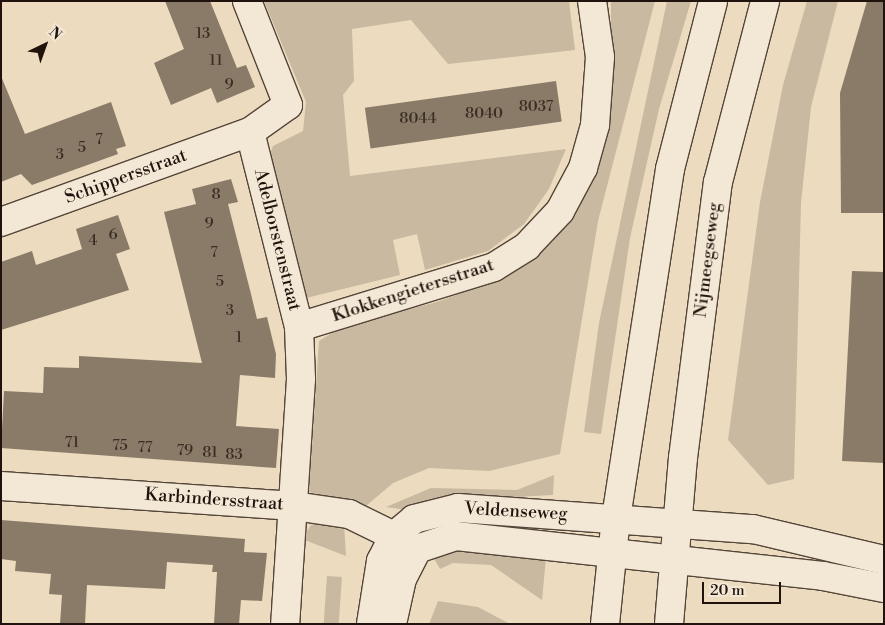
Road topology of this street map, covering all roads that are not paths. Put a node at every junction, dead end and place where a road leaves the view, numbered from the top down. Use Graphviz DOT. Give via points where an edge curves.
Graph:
graph roads {
  1 [pos="246,1"];
  2 [pos="592,1"];
  3 [pos="713,1"];
  4 [pos="765,1"];
  5 [pos="250,132"];
  6 [pos="1,222"];
  7 [pos="299,327"];
  8 [pos="1,486"];
  9 [pos="294,506"];
  10 [pos="616,518"];
  11 [pos="677,523"];
  12 [pos="406,542"];
  13 [pos="611,553"];
  14 [pos="673,560"];
  15 [pos="884,560"];
  16 [pos="884,588"];
  17 [pos="285,624"];
  18 [pos="372,624"];
  19 [pos="392,624"];
  20 [pos="605,624"];
  21 [pos="669,624"];
  1 -- 5 [label="street" via="288,105"];
  2 -- 7 [label="street, Klokkengietersstraat" via="600,57 595,125 583,168 560,211 527,246 494,267"];
  3 -- 10 [label="street" via="670,169"];
  4 -- 11 [label="street, Nijmeegseweg" via="718,182"];
  5 -- 6 [label="street, Schippersstraat"];
  5 -- 7 [label="street, Adelborstenstraat"];
  7 -- 9 [label="street, Adelborstenstraat" via="301,379"];
  8 -- 9 [label="street, Karbindersstraat"];
  9 -- 12 [label="street, Karbindersstraat" via="349,514"];
  9 -- 17 [label="street, Adelborstenstraat"];
  10 -- 11 [label="street"];
  10 -- 12 [label="street, Veldenseweg" via="458,508 414,520"];
  10 -- 13 [label="street"];
  11 -- 14 [label="street, Nijmeegseweg"];
  11 -- 15 [label="street" via="753,530"];
  12 -- 13 [label="street, Veldenseweg" via="456,536"];
  12 -- 18 [label="street, Veldenseweg" via="381,560"];
  12 -- 19 [label="street, Veldenseweg"];
  13 -- 14 [label="street"];
  13 -- 20 [label="street"];
  14 -- 16 [label="street"];
  14 -- 21 [label="street, Nijmeegseweg"];
}
